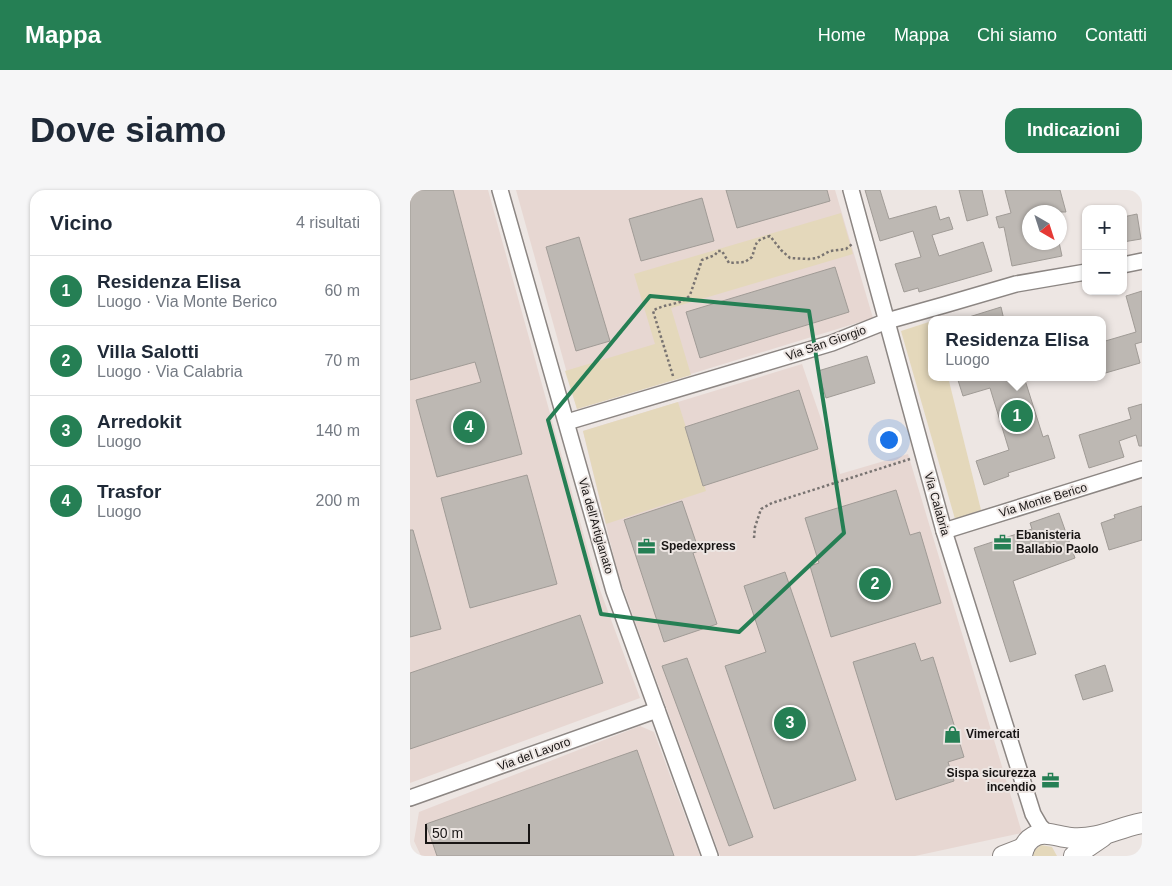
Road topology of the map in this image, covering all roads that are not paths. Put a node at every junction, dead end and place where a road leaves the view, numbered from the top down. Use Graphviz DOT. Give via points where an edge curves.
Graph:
graph roads {
  1 [pos="500,190"];
  2 [pos="851,190"];
  3 [pos="1142,261"];
  4 [pos="1127,264"];
  5 [pos="1082,273"];
  6 [pos="887,321"];
  7 [pos="567,422"];
  8 [pos="1142,469"];
  9 [pos="944,531"];
  10 [pos="657,710"];
  11 [pos="410,798"];
  12 [pos="1034,814"];
  13 [pos="1142,823"];
  14 [pos="1052,835"];
  15 [pos="1104,836"];
  16 [pos="1024,848"];
  17 [pos="710,856"];
  18 [pos="1003,856"];
  19 [pos="1067,856"];
  20 [pos="1074,856"];
  1 -- 7 [label="street, Via dell'Artigianato"];
  2 -- 6 [label="street, Via Calabria"];
  3 -- 4 [label="street"];
  5 -- 6 [label="street, Via San Giorgio" via="1016,284"];
  6 -- 7 [label="street, Via San Giorgio" via="832,343"];
  6 -- 9 [label="street, Via Calabria"];
  7 -- 10 [label="street, Via dell'Artigianato" via="614,591"];
  8 -- 9 [label="street, Via Monte Berico"];
  9 -- 12 [label="street, Via Calabria"];
  10 -- 11 [label="street, Via del Lavoro"];
  10 -- 17 [label="street, Via dell'Artigianato"];
  12 -- 14 [label="street" via="1040,826"];
  12 -- 16 [label="street"];
  13 -- 15 [label="street"];
  14 -- 15 [label="street"];
  14 -- 16 [label="street" via="1033,836"];
  14 -- 19 [label="street" via="1062,841"];
  15 -- 20 [label="street"];
  16 -- 18 [label="street"];
}
